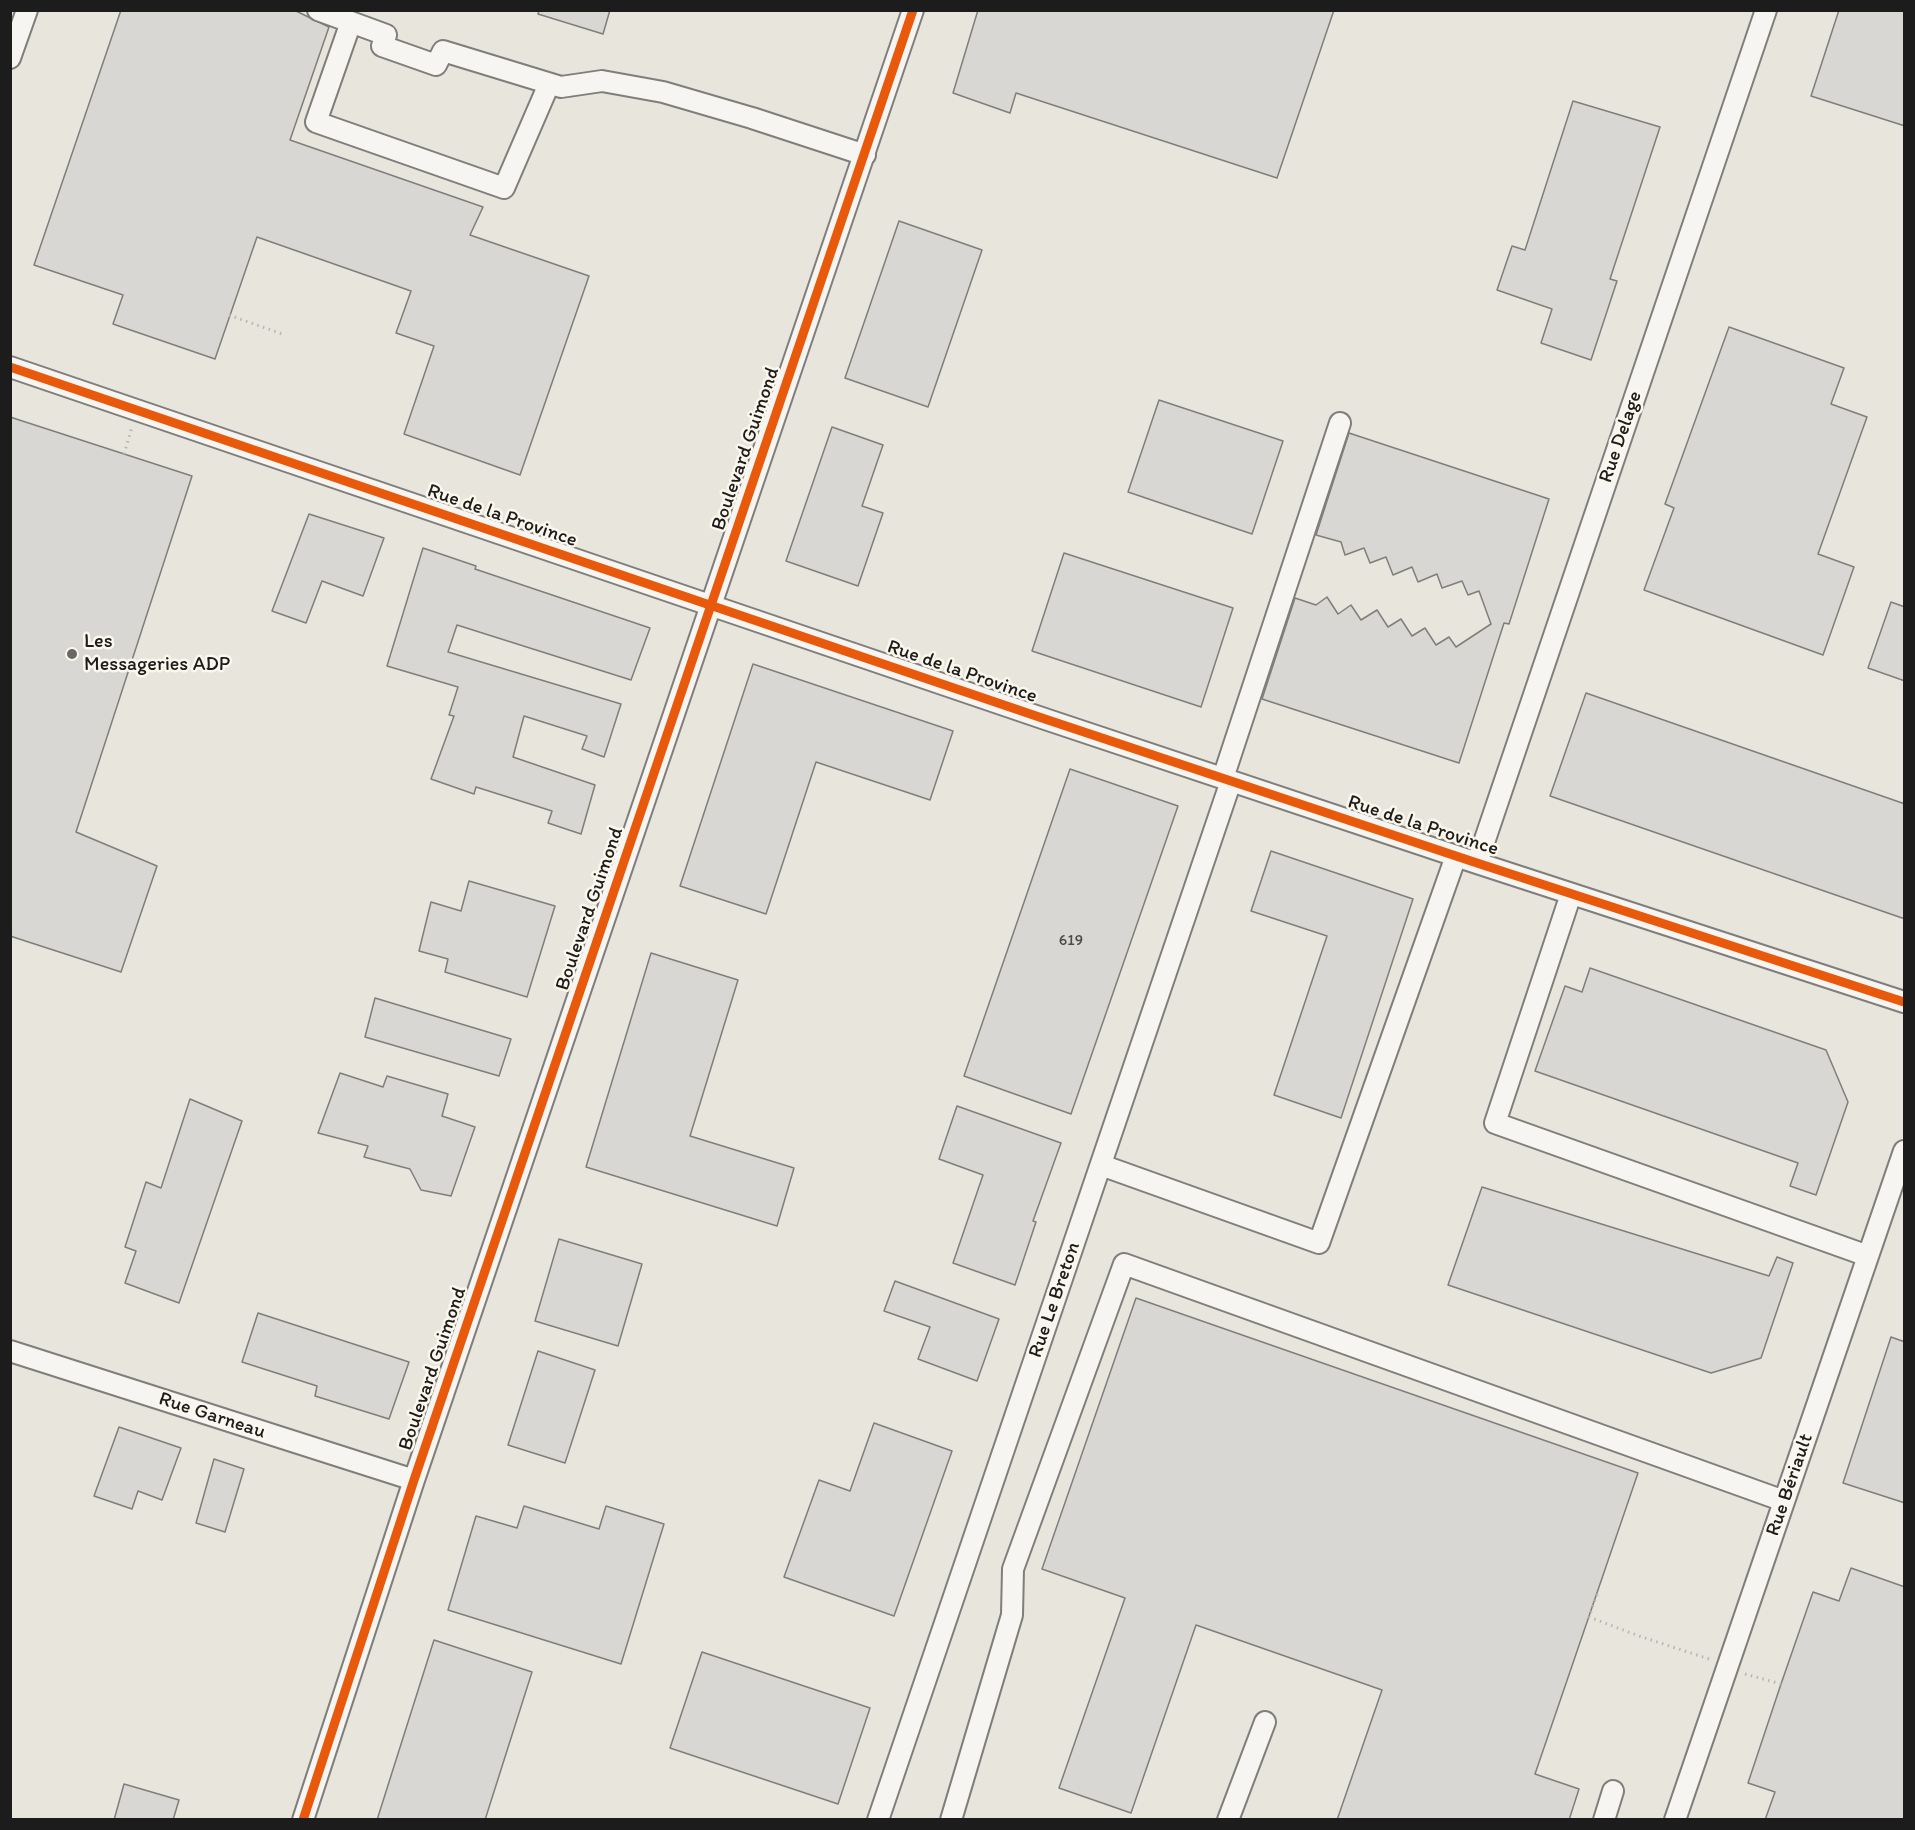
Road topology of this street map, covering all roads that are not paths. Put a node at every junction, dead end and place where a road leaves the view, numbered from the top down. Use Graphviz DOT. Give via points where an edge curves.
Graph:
graph roads {
  1 [pos="27,10"];
  2 [pos="318,10"];
  3 [pos="914,10"];
  4 [pos="1766,10"];
  5 [pos="351,22"];
  6 [pos="10,58"];
  7 [pos="549,84"];
  8 [pos="865,155"];
  9 [pos="10,367"];
  10 [pos="1341,423"];
  11 [pos="712,607"];
  12 [pos="1227,780"];
  13 [pos="1456,856"];
  14 [pos="1477,863"];
  15 [pos="1571,894"];
  16 [pos="1905,1002"];
  17 [pos="1905,1151"];
  18 [pos="1101,1165"];
  19 [pos="1868,1256"];
  20 [pos="10,1351"];
  21 [pos="414,1480"];
  22 [pos="1784,1501"];
  23 [pos="1265,1722"];
  24 [pos="1613,1791"];
  25 [pos="303,1820"];
  26 [pos="878,1820"];
  27 [pos="951,1820"];
  28 [pos="1228,1820"];
  29 [pos="1604,1820"];
  30 [pos="1675,1820"];
  1 -- 6 [label="street"];
  2 -- 5 [label="street"];
  3 -- 8 [label="street, Boulevard Guimond"];
  4 -- 14 [label="street, Rue Delage"];
  5 -- 7 [label="street" via="386,35 382,46 436,65 443,51"];
  5 -- 7 [label="street" via="316,122 504,188"];
  7 -- 8 [label="street" via="561,87 602,81 663,92"];
  8 -- 11 [label="street, Boulevard Guimond"];
  9 -- 11 [label="street, Rue de la Province"];
  10 -- 12 [label="street, Rue Le Breton"];
  11 -- 12 [label="street, Rue de la Province"];
  11 -- 21 [label="street, Boulevard Guimond"];
  12 -- 13 [label="street, Rue de la Province"];
  12 -- 18 [label="street, Rue Le Breton"];
  13 -- 14 [label="street, Rue de la Province"];
  13 -- 18 [label="street" via="1318,1243"];
  14 -- 15 [label="street, Rue de la Province"];
  15 -- 16 [label="street, Rue de la Province"];
  15 -- 19 [label="street" via="1495,1123"];
  17 -- 19 [label="street, Rue Bériault"];
  18 -- 26 [label="street, Rue Le Breton"];
  19 -- 22 [label="street, Rue Bériault"];
  20 -- 21 [label="street, Rue Garneau"];
  21 -- 25 [label="street, Boulevard Guimond"];
  22 -- 27 [label="street" via="1124,1264 1014,1569 1012,1615"];
  22 -- 30 [label="street, Rue Bériault"];
  23 -- 28 [label="street"];
  24 -- 29 [label="street"];
}
